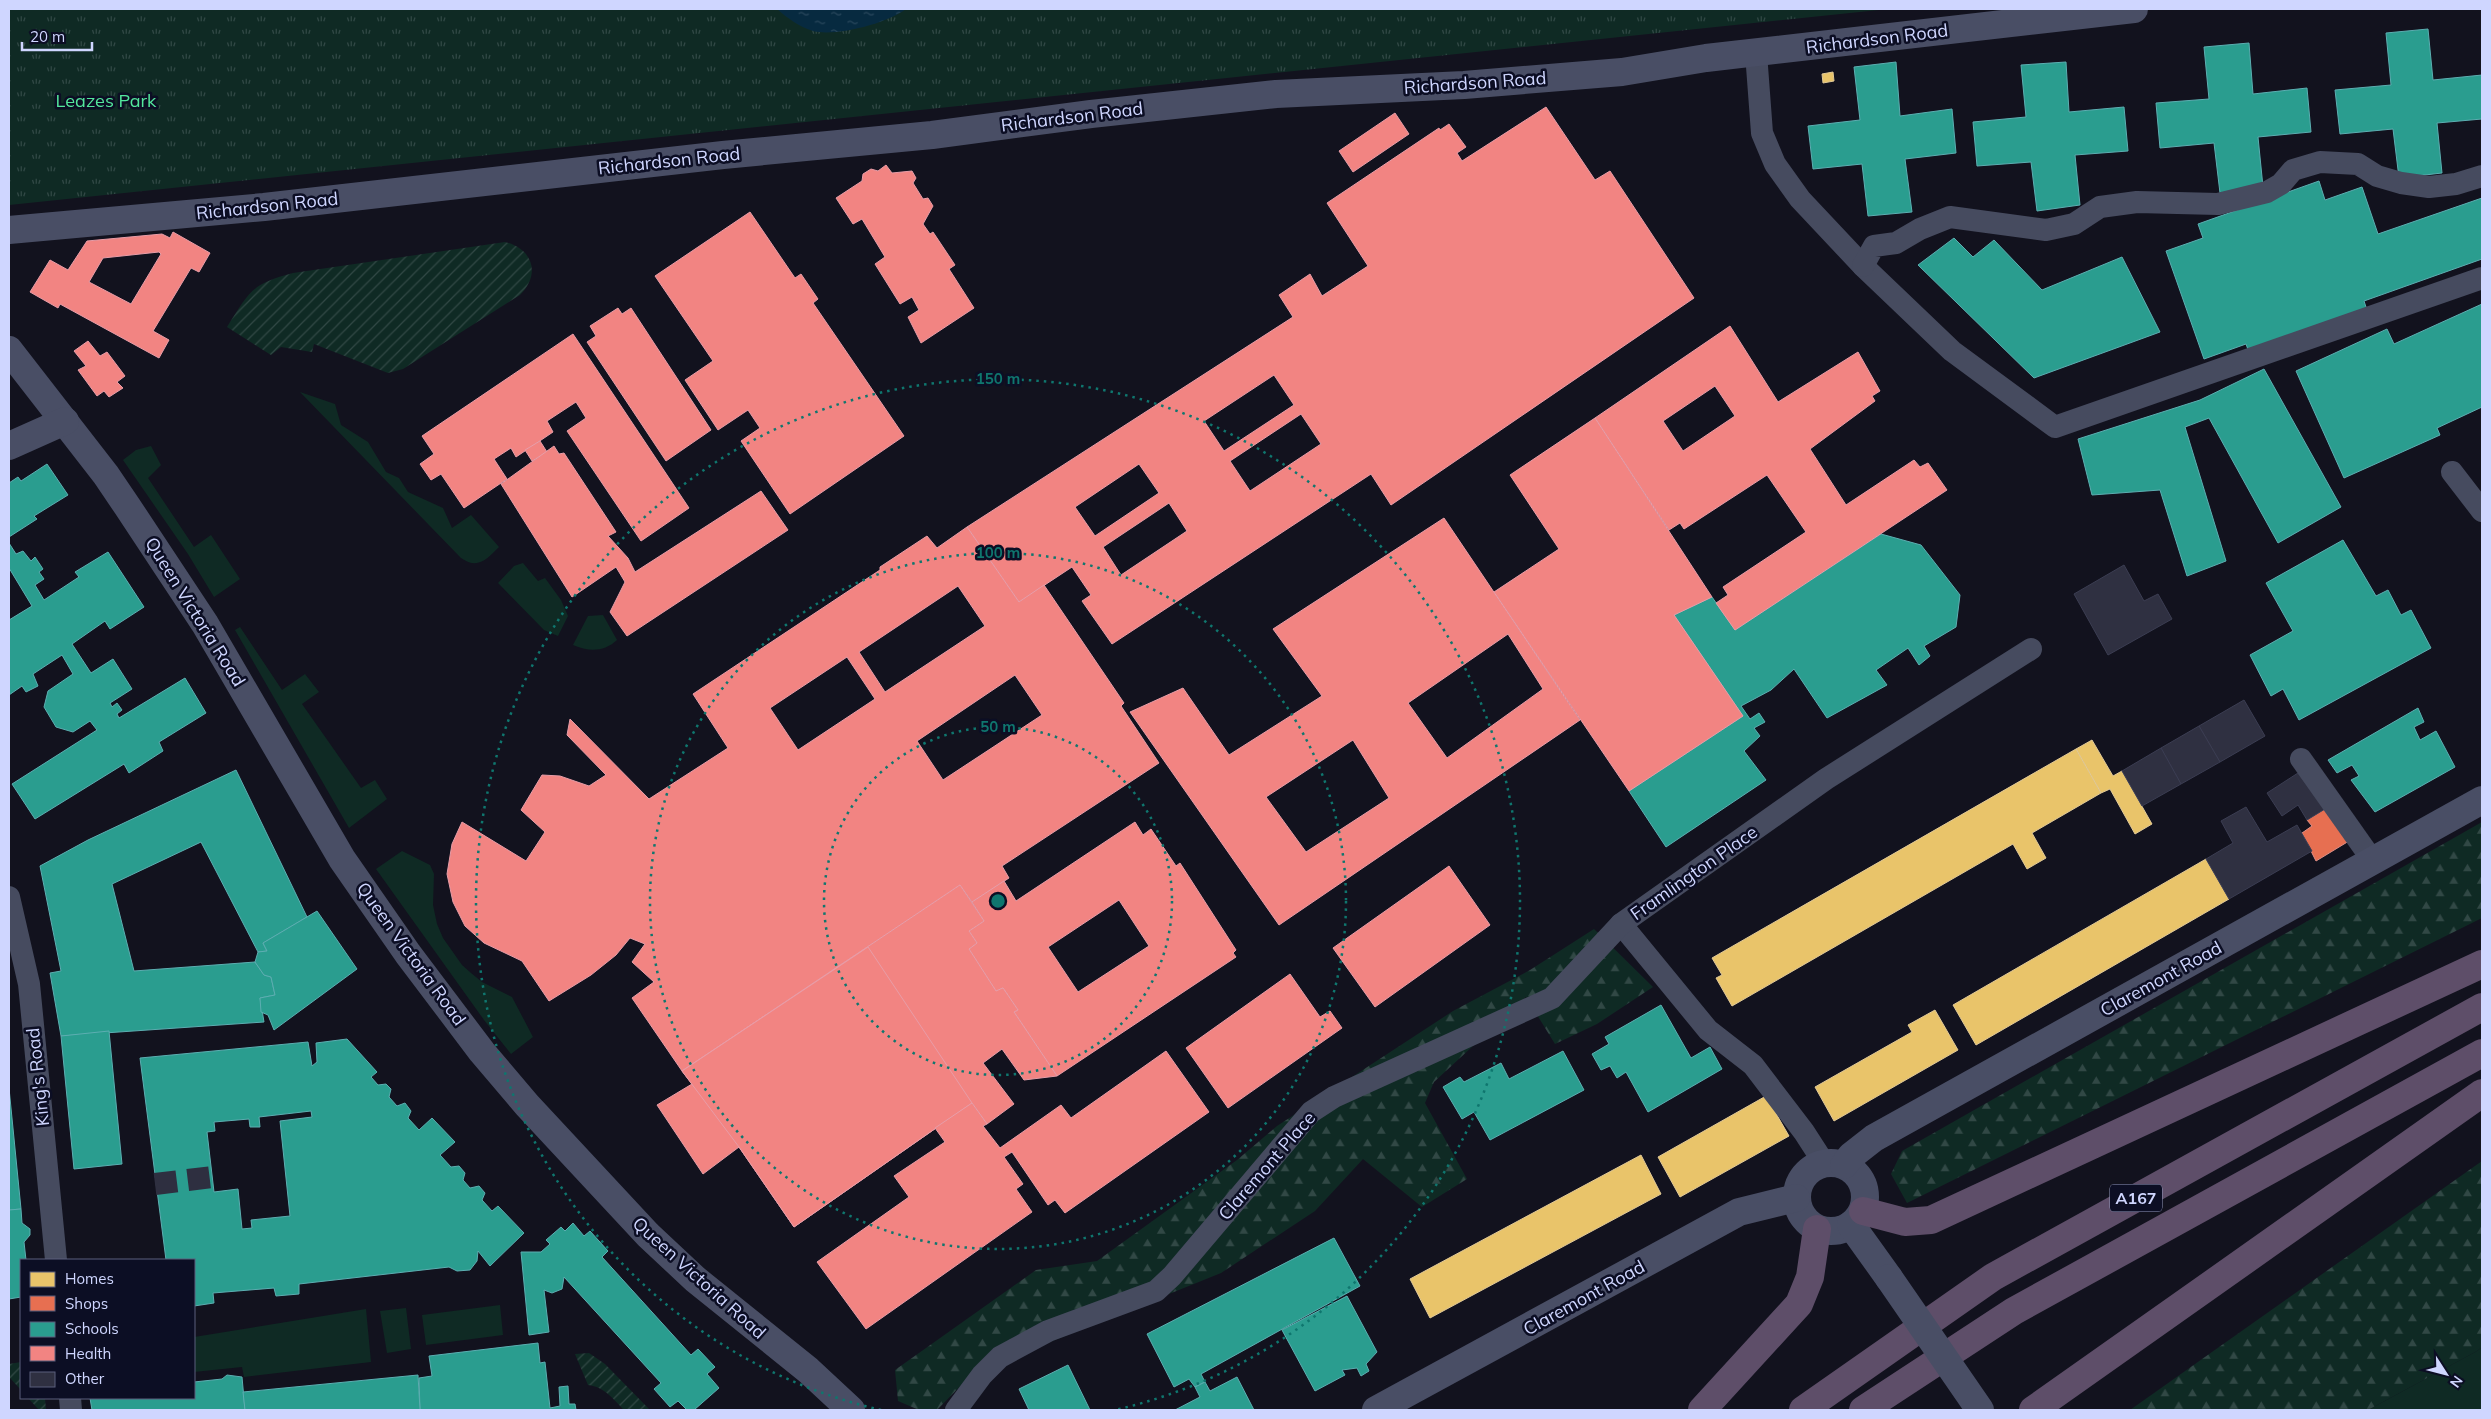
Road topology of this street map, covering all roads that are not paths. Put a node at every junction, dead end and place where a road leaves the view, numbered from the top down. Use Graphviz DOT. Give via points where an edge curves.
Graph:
graph roads {
  1 [pos="2134,9"];
  2 [pos="1756,53"];
  3 [pos="2482,176"];
  4 [pos="9,230"];
  5 [pos="1863,266"];
  6 [pos="2482,278"];
  7 [pos="9,350"];
  8 [pos="64,421"];
  9 [pos="9,446"];
  10 [pos="2452,472"];
  11 [pos="2482,511"];
  12 [pos="2031,649"];
  13 [pos="2301,759"];
  14 [pos="2482,800"];
  15 [pos="2373,861"];
  16 [pos="9,897"];
  17 [pos="1621,924"];
  18 [pos="2482,964"];
  19 [pos="2482,1006"];
  20 [pos="2482,1053"];
  21 [pos="2482,1093"];
  22 [pos="1834,1164"];
  23 [pos="1796,1198"];
  24 [pos="1857,1218"];
  25 [pos="1817,1229"];
  26 [pos="56,1259"];
  27 [pos="851,1410"];
  28 [pos="956,1410"];
  29 [pos="1376,1410"];
  30 [pos="1702,1410"];
  31 [pos="1803,1410"];
  32 [pos="1864,1410"];
  33 [pos="1980,1410"];
  34 [pos="2033,1410"];
  1 -- 2 [label="street, Richardson Road"];
  2 -- 4 [label="street, Richardson Road" via="1612,73 1464,85 1276,94 932,135 723,154 264,207"];
  2 -- 5 [label="street" via="1762,133 1774,164 1800,199"];
  3 -- 5 [label="street" via="2456,184 2429,187 2377,176 2358,164 2320,162 2293,170 2281,184 2267,192 2218,204 2128,203 2100,207 2074,224 2046,230 1950,217 1896,243 1874,246"];
  5 -- 6 [label="street" via="1952,351 2055,427"];
  7 -- 8 [label="street, Queen Victoria Road"];
  8 -- 9 [label="street"];
  8 -- 27 [label="street, Queen Victoria Road" via="110,481 205,624 360,886 482,1052 526,1105 648,1235 695,1279 808,1370"];
  10 -- 11 [label="street"];
  12 -- 17 [label="street, Framlington Place" via="1826,779"];
  13 -- 15 [label="street"];
  14 -- 15 [label="street, Claremont Road"];
  15 -- 22 [label="street, Claremont Road" via="1874,1138 1851,1156"];
  16 -- 26 [label="street, King's Road" via="29,984"];
  17 -- 22 [label="street, Framlington Place" via="1708,1030 1752,1065 1804,1132"];
  17 -- 28 [label="street, Claremont Place" via="1552,998 1334,1097 1311,1112 1156,1291 1048,1331 1020,1345 1000,1357 982,1375"];
  18 -- 24 [label="highway" via="1931,1220 1905,1222"];
  19 -- 31 [label="highway, A167" via="1993,1277"];
  20 -- 32 [label="highway, A167" via="2014,1311"];
  21 -- 34 [label="highway"];
  22 -- 23 [label="street" via="1813,1168 1804,1176"];
  22 -- 24 [label="street" via="1854,1171 1863,1184 1866,1200"];
  23 -- 25 [label="street" via="1802,1216"];
  23 -- 29 [label="street, Claremont Road" via="1739,1212"];
  24 -- 25 [label="street" via="1840,1230"];
  24 -- 33 [label="street, bridge" via="1889,1278"];
  25 -- 30 [label="highway" via="1810,1277 1799,1304"];
}
